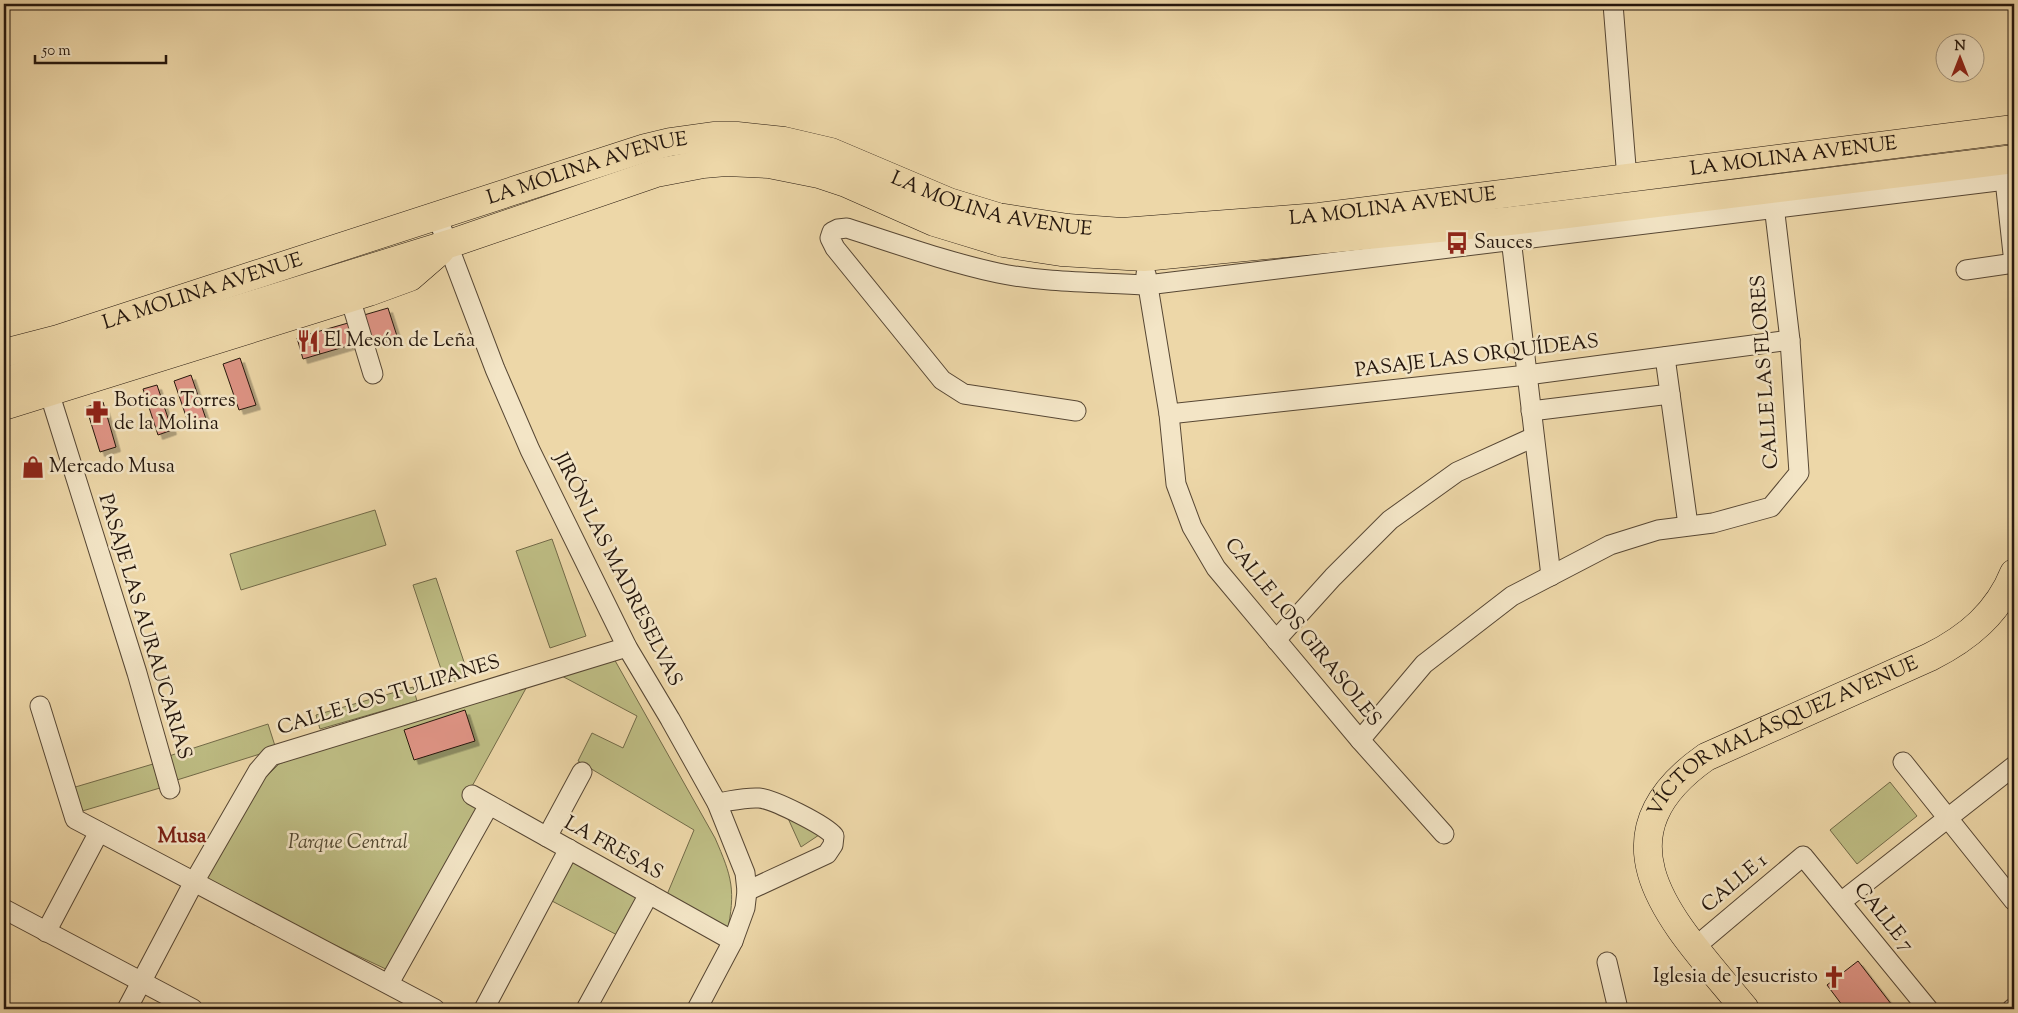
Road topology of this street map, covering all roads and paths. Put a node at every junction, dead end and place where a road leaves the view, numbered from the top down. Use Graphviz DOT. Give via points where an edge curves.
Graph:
graph roads {
  1 [pos="1613,4"];
  2 [pos="2014,129"];
  3 [pos="2011,173"];
  4 [pos="1627,179"];
  5 [pos="1773,198"];
  6 [pos="437,216"];
  7 [pos="1148,230"];
  8 [pos="1510,231"];
  9 [pos="448,244"];
  10 [pos="1144,257"];
  11 [pos="2014,263"];
  12 [pos="1966,270"];
  13 [pos="1147,285"];
  14 [pos="350,298"];
  15 [pos="1790,340"];
  16 [pos="4,353"];
  17 [pos="1665,357"];
  18 [pos="373,374"];
  19 [pos="1527,375"];
  20 [pos="4,382"];
  21 [pos="49,392"];
  22 [pos="1670,394"];
  23 [pos="4,406"];
  24 [pos="1076,411"];
  25 [pos="1531,411"];
  26 [pos="1169,414"];
  27 [pos="1534,437"];
  28 [pos="1688,525"];
  29 [pos="2014,573"];
  30 [pos="1551,576"];
  31 [pos="1276,640"];
  32 [pos="627,647"];
  33 [pos="40,706"];
  34 [pos="1360,740"];
  35 [pos="1903,762"];
  36 [pos="2014,766"];
  37 [pos="582,772"];
  38 [pos="170,788"];
  39 [pos="472,795"];
  40 [pos="717,803"];
  41 [pos="489,805"];
  42 [pos="1948,818"];
  43 [pos="100,832"];
  44 [pos="1444,834"];
  45 [pos="547,837"];
  46 [pos="569,850"];
  47 [pos="1804,856"];
  48 [pos="194,882"];
  49 [pos="747,891"];
  50 [pos="649,894"];
  51 [pos="2014,901"];
  52 [pos="1841,902"];
  53 [pos="4,909"];
  54 [pos="46,932"];
  55 [pos="732,941"];
  56 [pos="1694,947"];
  57 [pos="1607,962"];
  58 [pos="142,982"];
  59 [pos="389,983"];
  60 [pos="127,1009"];
  61 [pos="193,1009"];
  62 [pos="435,1009"];
  63 [pos="484,1009"];
  64 [pos="586,1009"];
  65 [pos="697,1009"];
  66 [pos="1618,1009"];
  67 [pos="1744,1009"];
  68 [pos="1928,1009"];
  1 -- 4 [label="street"];
  2 -- 4 [label="main road, LA MOLINA AVENUE"];
  3 -- 5 [label="main road, LA MOLINA AVENUE"];
  3 -- 11 [label="street"];
  4 -- 7 [label="main road, LA MOLINA AVENUE" via="1319,217"];
  5 -- 8 [label="main road, LA MOLINA AVENUE"];
  5 -- 15 [label="street, CALLE LAS FLORES"];
  6 -- 7 [label="main road, LA MOLINA AVENUE" via="645,148 691,138 737,136 784,141 831,152 949,202 998,217 1086,230"];
  6 -- 9 [label="street, JIRÓN LAS MADRESELVAS"];
  6 -- 16 [label="main road, LA MOLINA AVENUE" via="58,339"];
  7 -- 10 [label="street, CALLE LOS GIRASOLES"];
  8 -- 10 [label="main road, LA MOLINA AVENUE"];
  8 -- 13 [label="street"];
  8 -- 19 [label="street"];
  9 -- 10 [label="main road, LA MOLINA AVENUE" via="656,173 702,164 748,162 819,174 934,222 1003,243 1061,252"];
  9 -- 14 [label="main road, LA MOLINA AVENUE" via="410,277"];
  9 -- 20 [label="main road, LA MOLINA AVENUE"];
  9 -- 32 [label="street, JIRÓN LAS MADRESELVAS" via="495,369 530,450"];
  10 -- 13 [label="street, CALLE LOS GIRASOLES"];
  11 -- 12 [label="street"];
  13 -- 24 [label="street" via="1037,279 999,273 848,228 832,232 830,238 835,248 942,380 964,394"];
  13 -- 26 [label="street, CALLE LOS GIRASOLES"];
  14 -- 18 [label="street"];
  14 -- 21 [label="main road, LA MOLINA AVENUE"];
  15 -- 17 [label="street, PASAJE LAS ORQUÍDEAS"];
  15 -- 28 [label="street, CALLE LAS FLORES" via="1799,473 1772,506 1713,523"];
  17 -- 19 [label="street, PASAJE LAS ORQUÍDEAS"];
  17 -- 22 [label="street"];
  19 -- 25 [label="street"];
  19 -- 26 [label="street, PASAJE LAS ORQUÍDEAS"];
  21 -- 23 [label="main road, LA MOLINA AVENUE"];
  21 -- 38 [label="street, PASAJE LAS AURAUCARIAS"];
  22 -- 25 [label="street"];
  22 -- 28 [label="street"];
  25 -- 27 [label="street"];
  26 -- 31 [label="street, CALLE LOS GIRASOLES" via="1176,484 1192,527 1216,568"];
  27 -- 30 [label="street"];
  27 -- 31 [label="street" via="1457,472 1390,520"];
  28 -- 30 [label="street, CALLE LAS FLORES" via="1658,530 1610,545"];
  29 -- 56 [label="main road, VÍCTOR MALÁSQUEZ AVENUE" via="1996,607 1956,643 1712,754 1689,769 1666,793 1650,827 1649,865 1662,901"];
  30 -- 34 [label="street, CALLE LAS FLORES" via="1512,596 1424,664"];
  31 -- 34 [label="street, CALLE LOS GIRASOLES"];
  32 -- 40 [label="street, JIRÓN LAS MADRESELVAS"];
  32 -- 48 [label="street, CALLE LOS TULIPANES" via="271,756 258,771"];
  33 -- 43 [label="street" via="75,819"];
  34 -- 44 [label="street, CALLE LOS GIRASOLES"];
  35 -- 42 [label="street"];
  36 -- 42 [label="street"];
  37 -- 45 [label="street"];
  39 -- 41 [label="street, LA FRESAS"];
  40 -- 49 [label="street, JIRÓN LAS MADRESELVAS" via="745,873"];
  40 -- 49 [label="street" via="748,798 774,801 834,836 827,854"];
  41 -- 45 [label="street, LA FRESAS"];
  41 -- 59 [label="street"];
  42 -- 51 [label="street"];
  42 -- 52 [label="street"];
  43 -- 48 [label="street"];
  43 -- 54 [label="street"];
  45 -- 46 [label="street, LA FRESAS"];
  46 -- 50 [label="street, LA FRESAS"];
  46 -- 63 [label="street"];
  47 -- 52 [label="street, CALLE 7"];
  47 -- 56 [label="street, CALLE 1"];
  48 -- 58 [label="street, CALLE LOS TULIPANES"];
  48 -- 59 [label="street"];
  49 -- 55 [label="street, JIRÓN LAS MADRESELVAS" via="745,908"];
  50 -- 55 [label="street, LA FRESAS"];
  50 -- 64 [label="street"];
  52 -- 68 [label="street, CALLE 7"];
  53 -- 54 [label="street"];
  54 -- 58 [label="street"];
  55 -- 65 [label="street, JIRÓN LAS MADRESELVAS"];
  56 -- 67 [label="main road, VÍCTOR MALÁSQUEZ AVENUE"];
  57 -- 66 [label="street"];
  58 -- 60 [label="street, CALLE LOS TULIPANES"];
  58 -- 61 [label="street"];
  59 -- 62 [label="street"];
}
